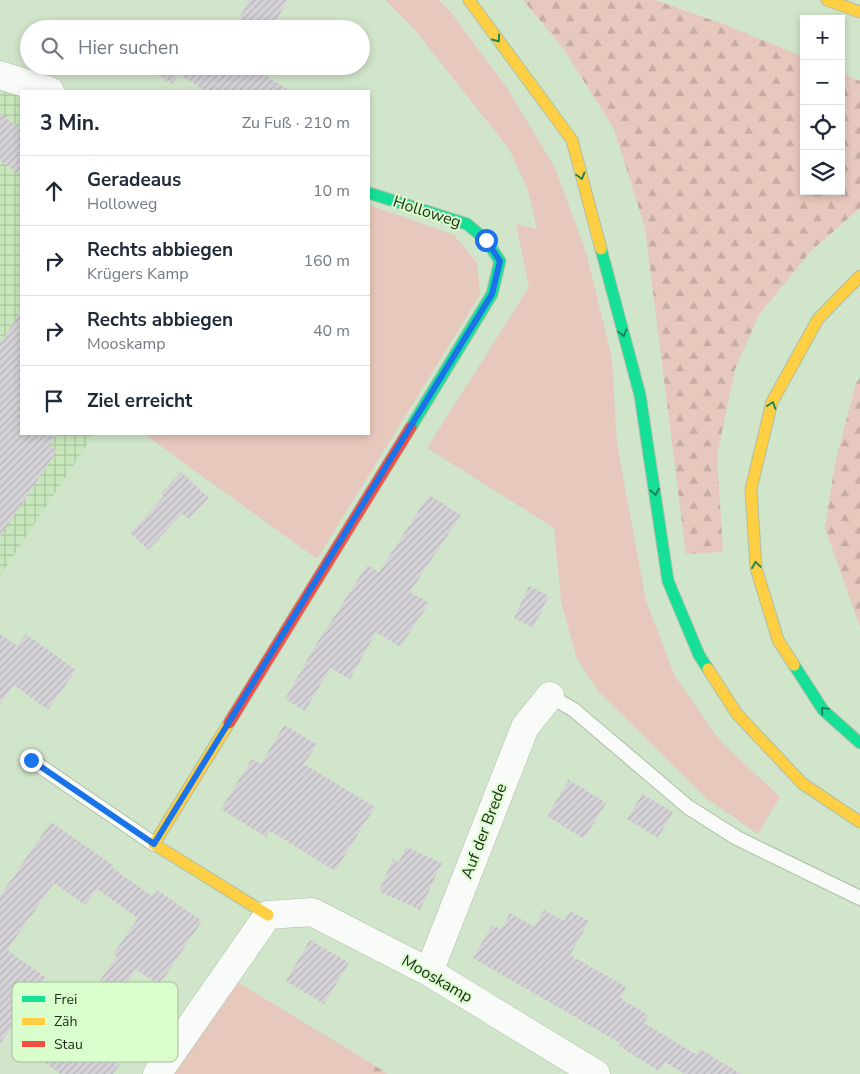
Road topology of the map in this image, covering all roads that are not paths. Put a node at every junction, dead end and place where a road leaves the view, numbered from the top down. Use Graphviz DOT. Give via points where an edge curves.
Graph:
graph roads {
  1 [pos="468,0"];
  2 [pos="827,0"];
  3 [pos="860,12"];
  4 [pos="0,75"];
  5 [pos="47,90"];
  6 [pos="370,193"];
  7 [pos="860,276"];
  8 [pos="550,696"];
  9 [pos="860,743"];
  10 [pos="31,760"];
  11 [pos="860,822"];
  12 [pos="154,844"];
  13 [pos="860,898"];
  14 [pos="268,915"];
  15 [pos="429,972"];
  16 [pos="178,1044"];
  17 [pos="165,1062"];
  18 [pos="157,1074"];
  19 [pos="596,1074"];
  1 -- 11 [label="main road, one-way" via="572,140 640,395 668,580 698,655 737,714 802,784"];
  2 -- 3 [label="main road"];
  4 -- 5 [label="street"];
  6 -- 12 [label="main road, Holloweg" via="467,224 486,240 500,261 492,294"];
  9 -- 7 [label="main road, one-way" via="823,710 778,640 756,568 751,489 772,402 818,318"];
  8 -- 13 [label="lane" via="574,710 688,807 737,838"];
  8 -- 15 [label="street, Auf der Brede" via="525,727"];
  10 -- 12 [label="lane"];
  12 -- 14 [label="main road"];
  14 -- 15 [label="street, Mooskamp" via="312,912"];
  14 -- 16 [label="street"];
  15 -- 19 [label="street, Mooskamp"];
  17 -- 18 [label="street"];
}
